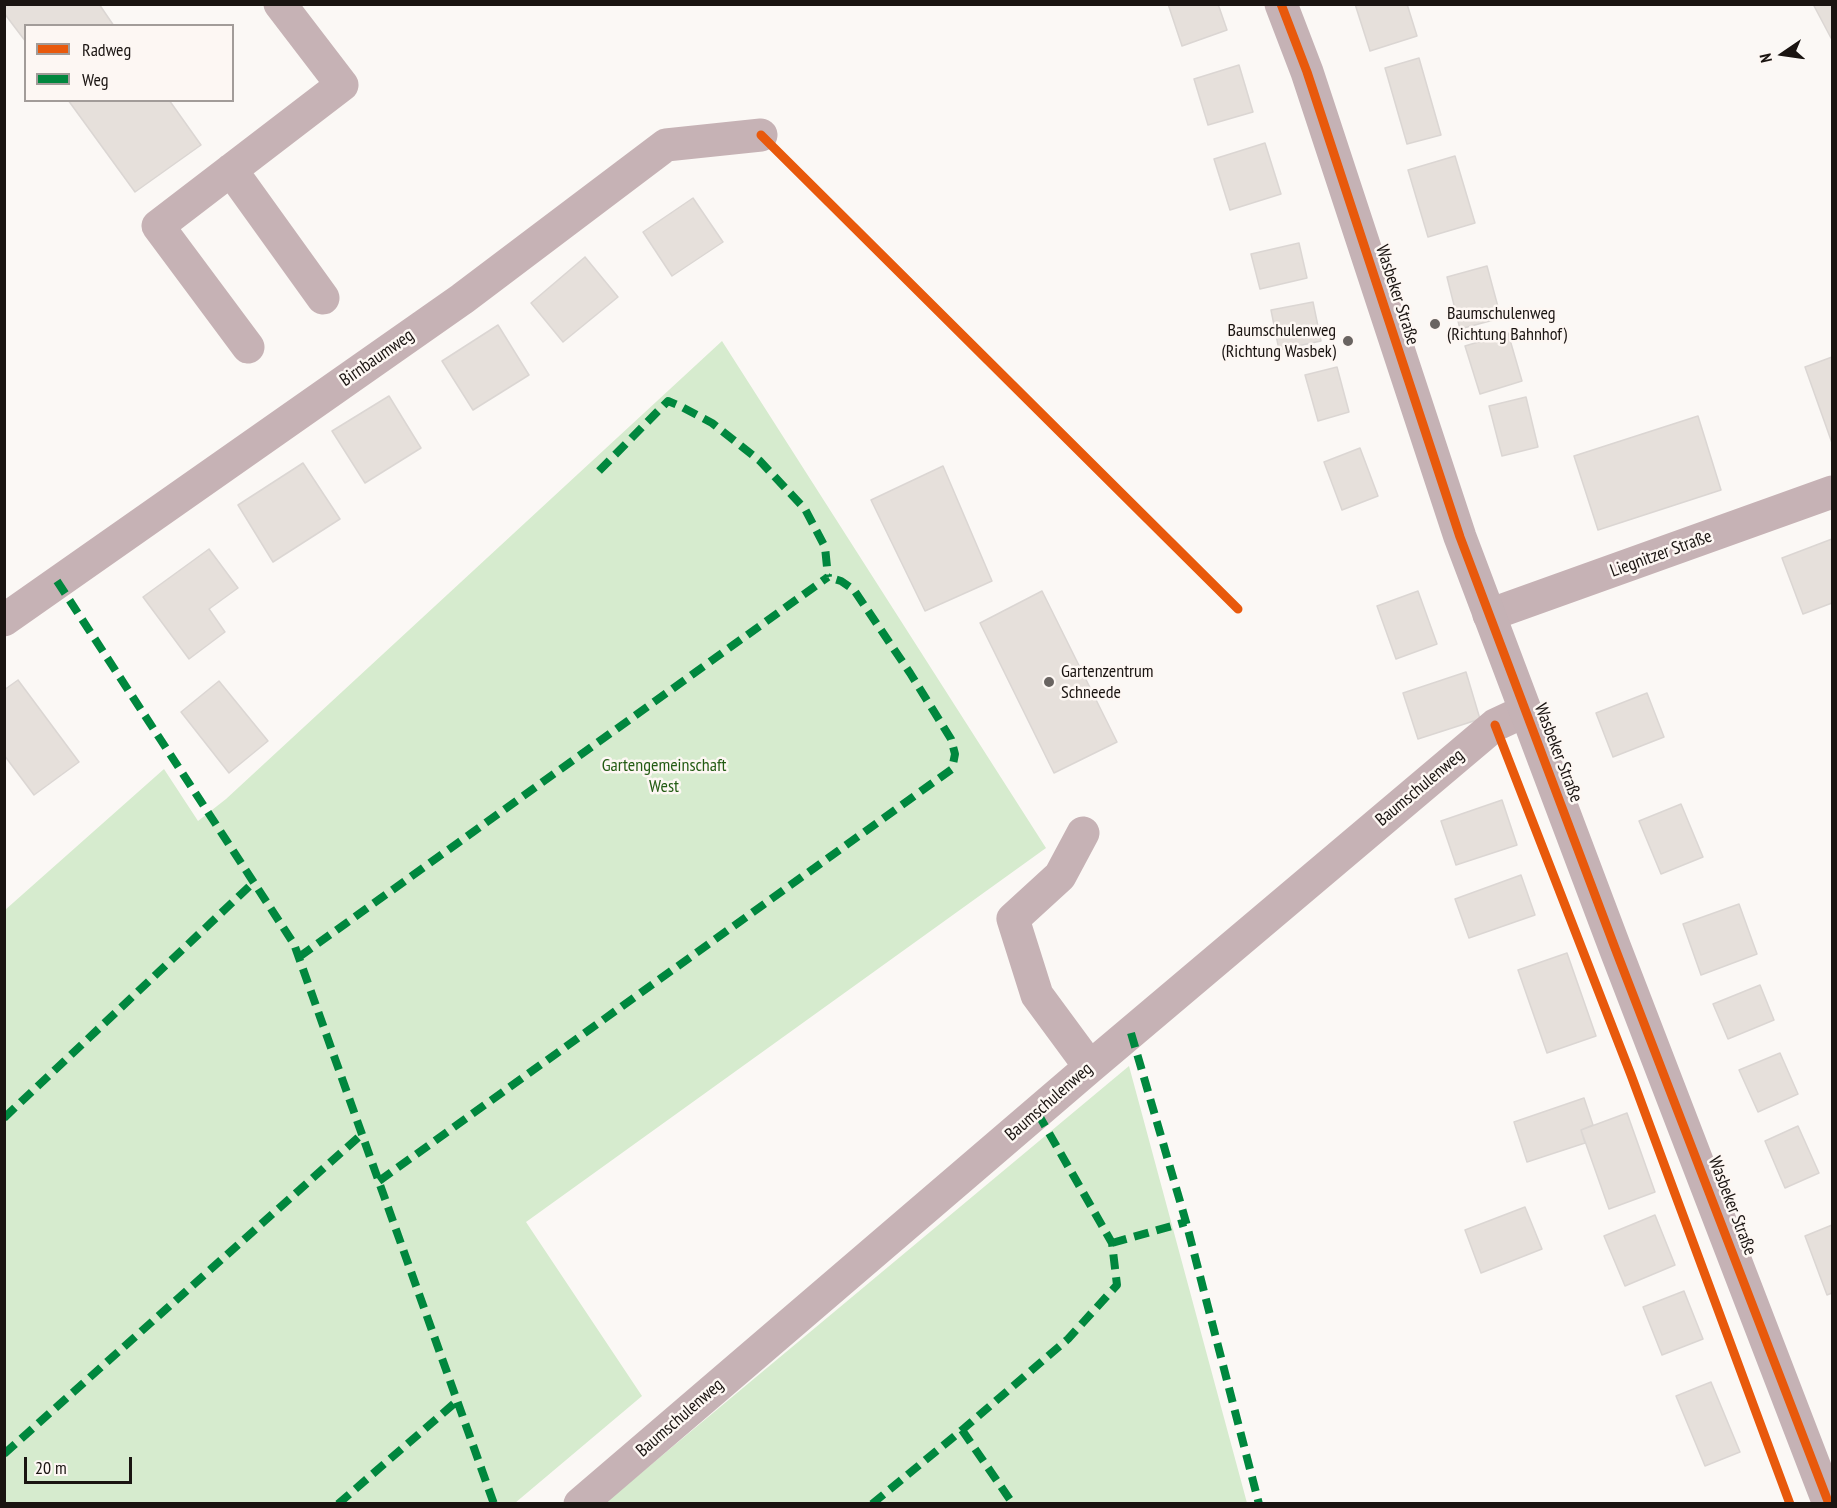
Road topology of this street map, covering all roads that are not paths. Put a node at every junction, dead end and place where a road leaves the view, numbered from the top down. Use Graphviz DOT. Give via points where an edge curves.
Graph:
graph roads {
  1 [pos="1281,4"];
  2 [pos="288,15"];
  3 [pos="761,135"];
  4 [pos="231,170"];
  5 [pos="323,298"];
  6 [pos="248,347"];
  7 [pos="1833,492"];
  8 [pos="1489,615"];
  9 [pos="4,620"];
  10 [pos="1525,711"];
  11 [pos="1083,833"];
  12 [pos="1090,1067"];
  13 [pos="580,1503"];
  14 [pos="1829,1503"];
  1 -- 8 [label="main road, Wasbeker Straße"];
  2 -- 4 [label="street" via="342,85"];
  3 -- 9 [label="street, Birnbaumweg" via="666,145 462,299"];
  4 -- 5 [label="street"];
  4 -- 6 [label="street" via="158,226"];
  7 -- 8 [label="street, Liegnitzer Straße"];
  8 -- 10 [label="main road, Wasbeker Straße"];
  10 -- 12 [label="street, Baumschulenweg" via="1495,724"];
  10 -- 14 [label="main road, Wasbeker Straße"];
  11 -- 12 [label="street" via="1060,876 1013,919 1038,995"];
  12 -- 13 [label="street, Baumschulenweg"];
}
